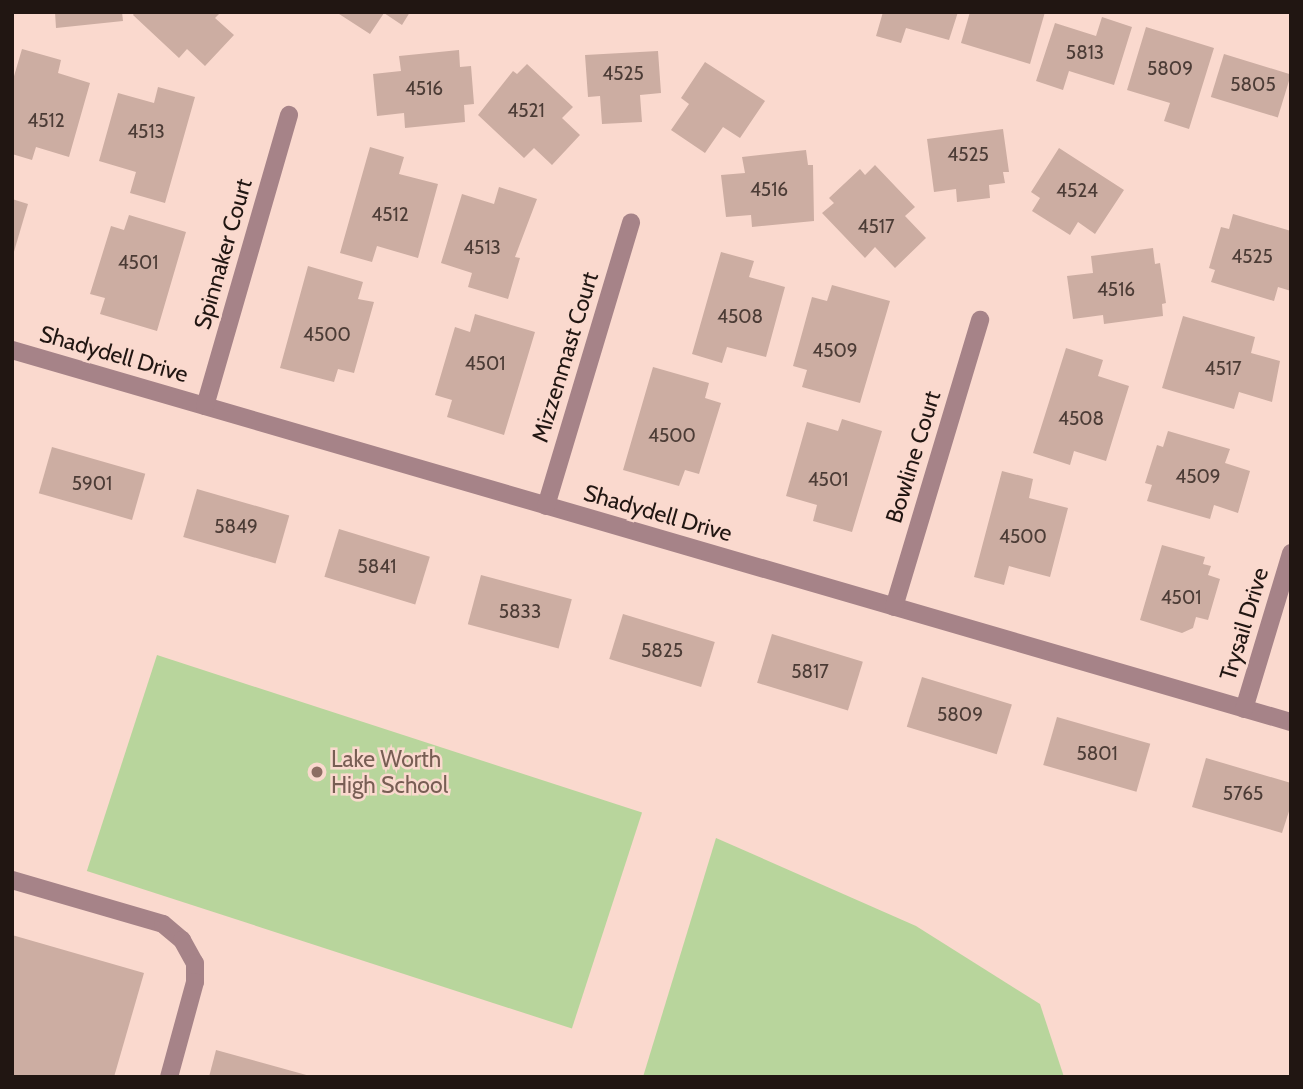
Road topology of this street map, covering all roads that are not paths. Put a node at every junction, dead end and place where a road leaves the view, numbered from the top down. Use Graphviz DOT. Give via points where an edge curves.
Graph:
graph roads {
  1 [pos="289,116"];
  2 [pos="631,222"];
  3 [pos="979,320"];
  4 [pos="12,350"];
  5 [pos="205,406"];
  6 [pos="546,506"];
  7 [pos="1291,553"];
  8 [pos="894,607"];
  9 [pos="1244,709"];
  10 [pos="1291,722"];
  11 [pos="12,880"];
  12 [pos="169,1077"];
  1 -- 5 [label="street, Spinnaker Court"];
  2 -- 6 [label="street, Mizzenmast Court"];
  3 -- 8 [label="street, Bowline Court"];
  4 -- 5 [label="street, Shadydell Drive"];
  5 -- 6 [label="street, Shadydell Drive"];
  6 -- 8 [label="street, Shadydell Drive"];
  7 -- 9 [label="street, Trysail Drive"];
  8 -- 9 [label="street, Shadydell Drive"];
  9 -- 10 [label="street, Shadydell Drive"];
  11 -- 12 [label="street" via="163,924 182,940 195,963 195,982"];
}
